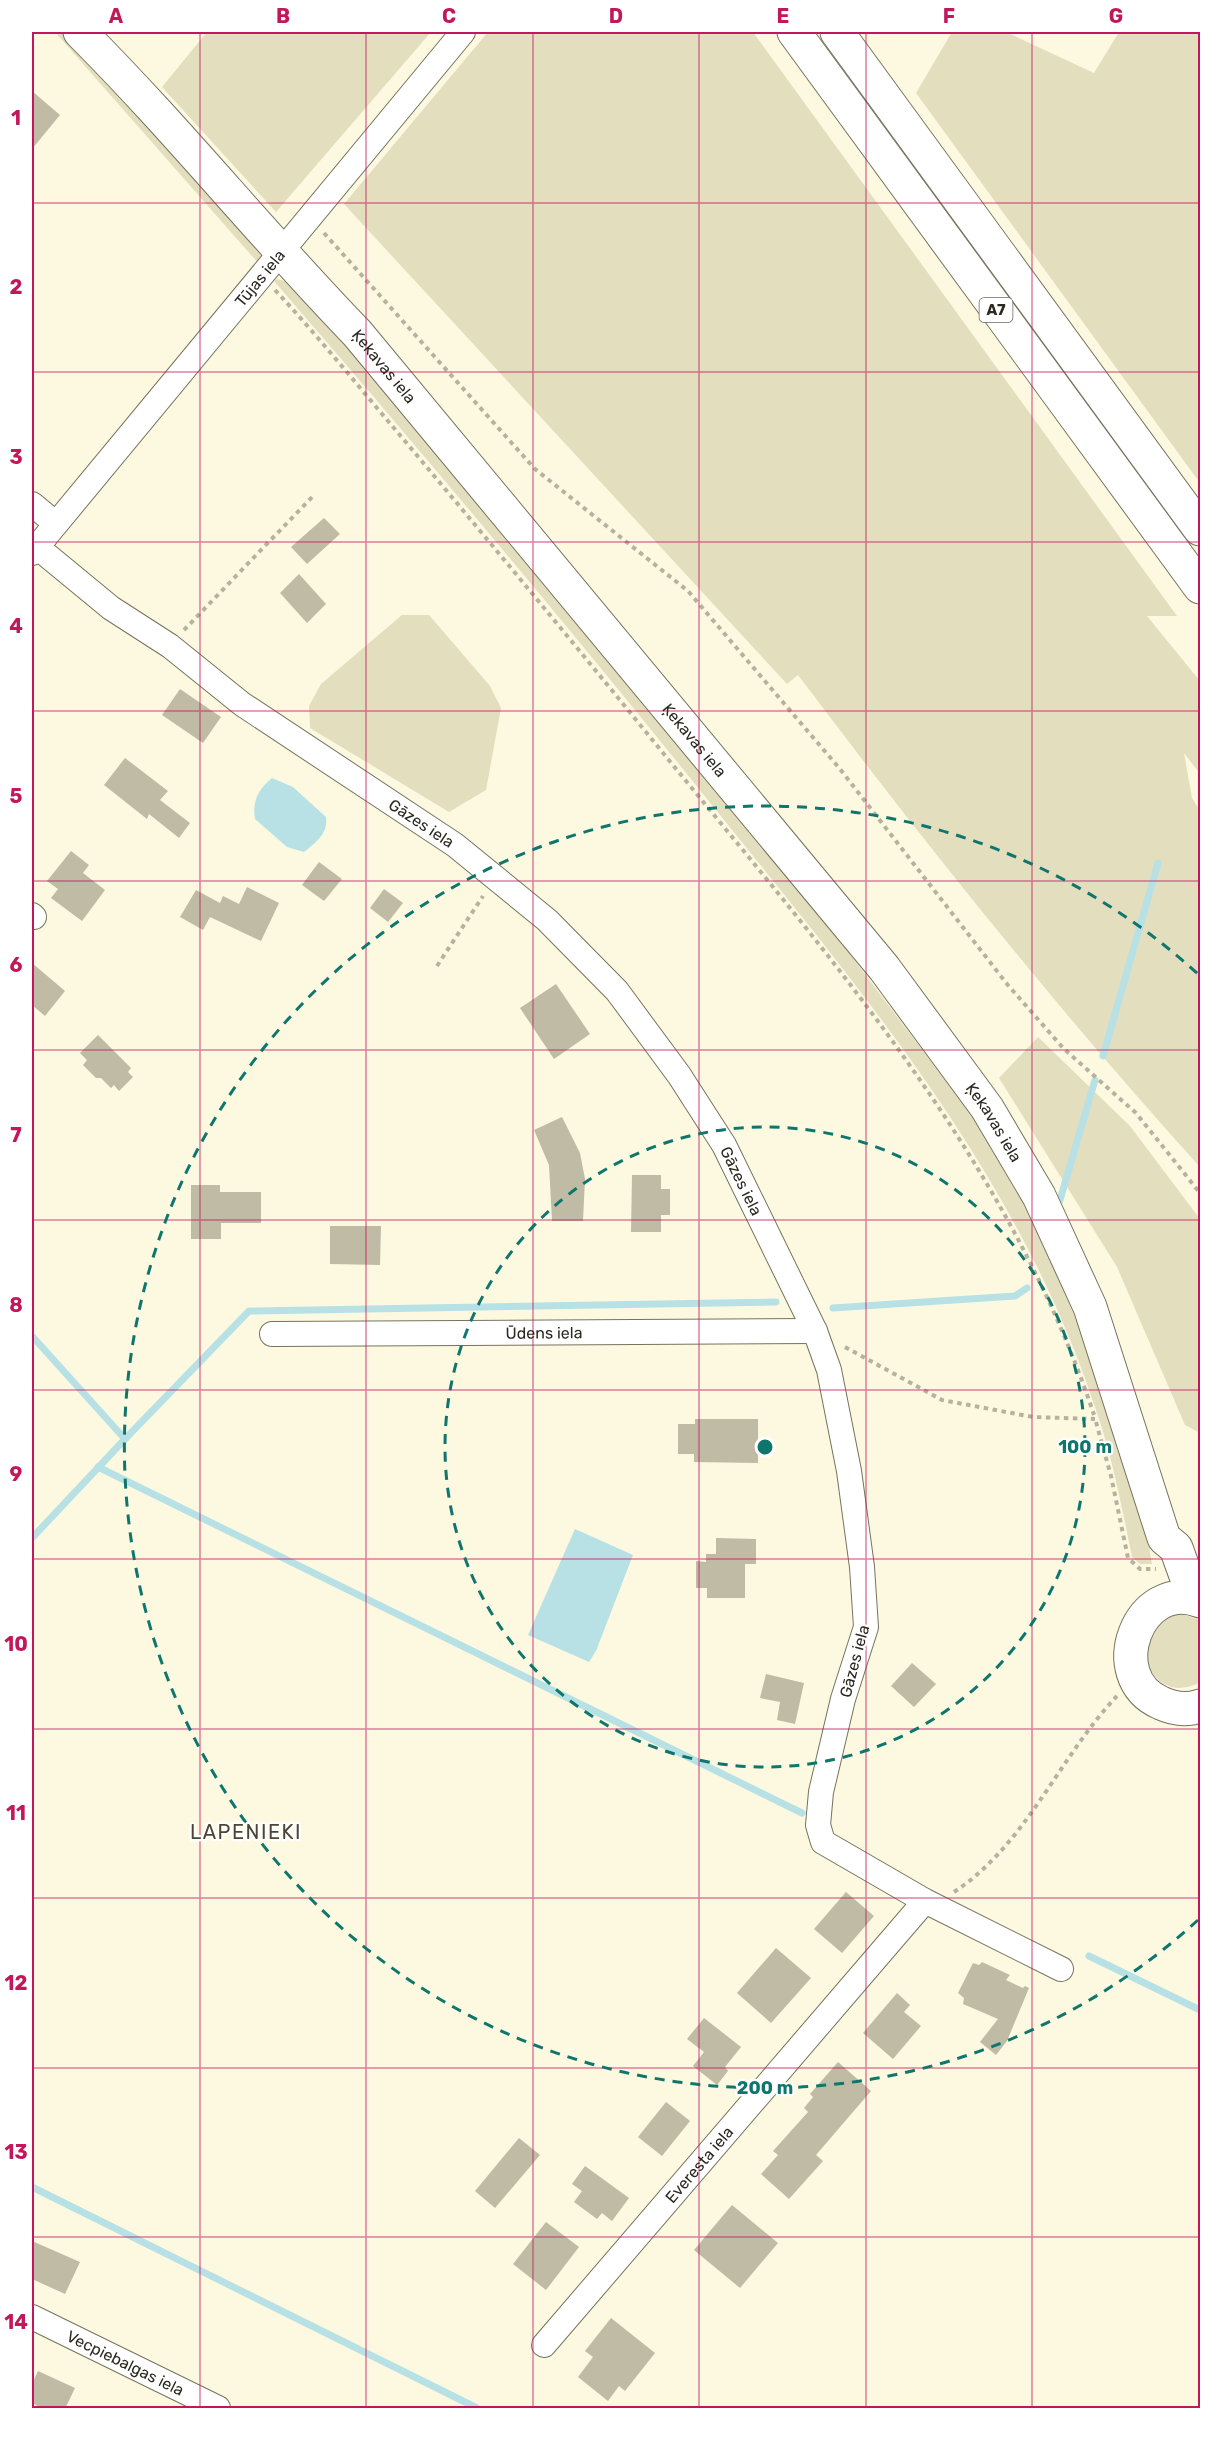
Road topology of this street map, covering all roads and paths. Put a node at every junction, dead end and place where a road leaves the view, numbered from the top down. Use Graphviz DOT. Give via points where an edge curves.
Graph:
graph roads {
  1 [pos="80,32"];
  2 [pos="463,32"];
  3 [pos="794,32"];
  4 [pos="837,32"];
  5 [pos="309,217"];
  6 [pos="271,264"];
  7 [pos="315,494"];
  8 [pos="32,504"];
  9 [pos="55,523"];
  10 [pos="1200,529"];
  11 [pos="34,550"];
  12 [pos="1200,586"];
  13 [pos="170,646"];
  14 [pos="495,878"];
  15 [pos="437,966"];
  16 [pos="1200,1193"];
  17 [pos="815,1331"];
  18 [pos="272,1334"];
  19 [pos="1095,1419"];
  20 [pos="1164,1538"];
  21 [pos="1151,1570"];
  22 [pos="1197,1600"];
  23 [pos="1155,1606"];
  24 [pos="1135,1677"];
  25 [pos="1200,1706"];
  26 [pos="929,1903"];
  27 [pos="1061,1969"];
  28 [pos="32,2317"];
  29 [pos="544,2345"];
  30 [pos="218,2409"];
  1 -- 6 [label="main road, Ķekavas iela" via="148,100"];
  2 -- 5 [label="street, Tūjas iela"];
  3 -- 12 [label="main road, A7"];
  4 -- 10 [label="main road, A7"];
  5 -- 6 [label="street, Tūjas iela"];
  5 -- 16 [label="path" via="535,469 688,591 840,769 1007,984 1064,1049 1136,1113"];
  6 -- 9 [label="street, Tūjas iela"];
  6 -- 19 [label="path" via="333,356 567,635 896,1045 981,1170 1030,1261 1074,1356"];
  6 -- 20 [label="main road, Ķekavas iela" via="357,333 884,968 987,1108 1039,1196 1090,1307"];
  7 -- 13 [label="path"];
  8 -- 9 [label="street"];
  9 -- 11 [label="street, Tūjas iela"];
  11 -- 13 [label="street, Gāzes iela"];
  13 -- 14 [label="street, Gāzes iela" via="242,705 455,845"];
  14 -- 15 [label="path"];
  14 -- 17 [label="street, Gāzes iela" via="547,920 617,991 679,1075 724,1145"];
  17 -- 18 [label="street, Ūdens iela"];
  17 -- 19 [label="path" via="942,1400 1033,1417"];
  17 -- 26 [label="street, Gāzes iela" via="829,1370 849,1471 866,1627 843,1699 821,1792 818,1825 823,1842"];
  19 -- 21 [label="path" via="1128,1558 1140,1569"];
  20 -- 22 [label="main road, Ķekavas iela" via="1176,1548"];
  20 -- 23 [label="main road, Ķekavas iela" via="1159,1553 1162,1580"];
  22 -- 23 [label="main road, Ķekavas iela" via="1179,1598"];
  23 -- 24 [label="main road, Ķekavas iela" via="1134,1632 1129,1650"];
  24 -- 25 [label="main road, Ķekavas iela" via="1154,1700 1172,1708"];
  24 -- 26 [label="path" via="1108,1706 1044,1797 977,1877"];
  26 -- 27 [label="street, Gāzes iela"];
  26 -- 29 [label="street, Everesta iela"];
  28 -- 30 [label="street, Vecpiebalgas iela"];
}
